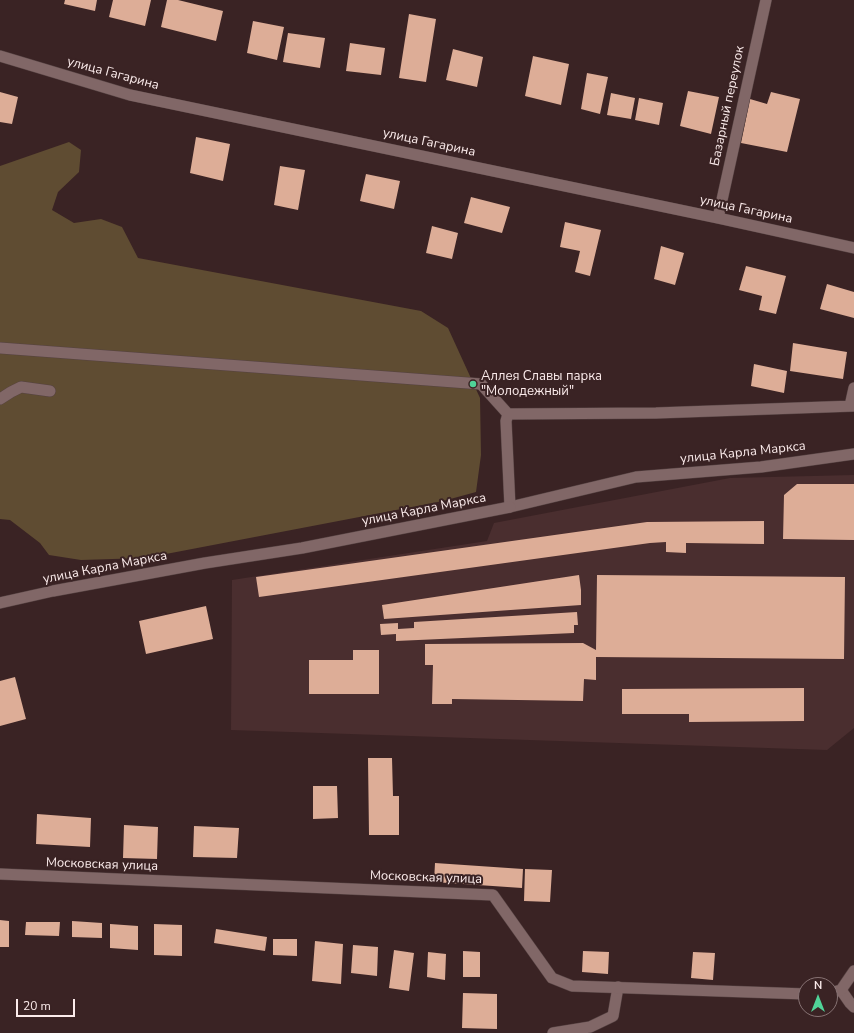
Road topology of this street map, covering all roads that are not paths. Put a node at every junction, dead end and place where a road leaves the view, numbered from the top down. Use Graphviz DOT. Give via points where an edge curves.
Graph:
graph roads {
  1 [pos="766,0"];
  2 [pos="0,56"];
  3 [pos="718,218"];
  4 [pos="854,248"];
  5 [pos="0,348"];
  6 [pos="854,388"];
  7 [pos="50,391"];
  8 [pos="0,399"];
  9 [pos="852,406"];
  10 [pos="508,414"];
  11 [pos="854,454"];
  12 [pos="510,507"];
  13 [pos="0,603"];
  14 [pos="0,874"];
  15 [pos="854,971"];
  16 [pos="618,987"];
  17 [pos="838,989"];
  18 [pos="798,994"];
  19 [pos="838,994"];
  20 [pos="854,1007"];
  21 [pos="553,1033"];
  1 -- 3 [label="street, Базарный переулок"];
  2 -- 3 [label="street, улица Гагарина" via="130,95"];
  3 -- 4 [label="street, улица Гагарина"];
  5 -- 10 [label="street" via="481,384"];
  6 -- 9 [label="street"];
  7 -- 8 [label="street" via="21,387"];
  9 -- 10 [label="street"];
  10 -- 12 [label="street" via="506,421"];
  11 -- 12 [label="street, улица Карла Маркса" via="761,467 636,477"];
  12 -- 13 [label="street, улица Карла Маркса"];
  14 -- 16 [label="street, Московская улица" via="493,895 552,978 572,986"];
  15 -- 17 [label="street"];
  16 -- 18 [label="street, Московская улица"];
  16 -- 21 [label="street" via="613,1016 590,1027"];
  19 -- 20 [label="street"];
}
